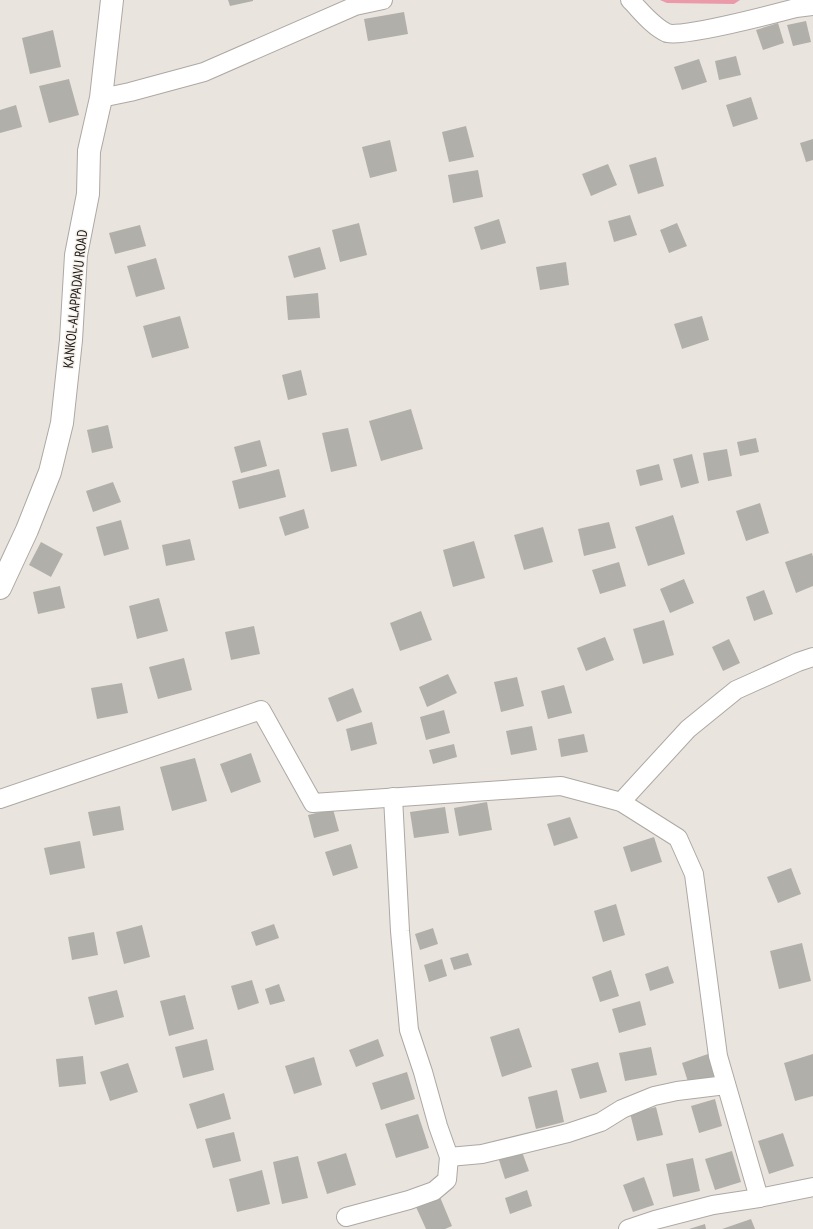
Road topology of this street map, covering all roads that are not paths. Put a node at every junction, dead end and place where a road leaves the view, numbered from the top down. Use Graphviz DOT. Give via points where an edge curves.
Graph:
graph roads {
  1 [pos="112,0"];
  2 [pos="383,0"];
  3 [pos="630,0"];
  4 [pos="813,6"];
  5 [pos="101,98"];
  6 [pos="0,588"];
  7 [pos="813,657"];
  8 [pos="393,797"];
  9 [pos="0,800"];
  10 [pos="621,802"];
  11 [pos="726,1085"];
  12 [pos="449,1157"];
  13 [pos="813,1187"];
  14 [pos="759,1198"];
  15 [pos="346,1217"];
  16 [pos="628,1229"];
  1 -- 5 [label="main road, KANKOL-ALAPPADAVU ROAD"];
  2 -- 5 [label="street" via="354,6 204,72"];
  3 -- 4 [label="street" via="654,25 668,34 691,33"];
  5 -- 6 [label="main road, KANKOL-ALAPPADAVU ROAD" via="89,151 88,194 76,255 71,340 62,423 50,472"];
  7 -- 10 [label="street" via="736,690 688,729"];
  8 -- 9 [label="street" via="313,803 261,710"];
  8 -- 10 [label="street" via="561,786"];
  8 -- 12 [label="street" via="400,931 409,1030"];
  10 -- 11 [label="street" via="678,838 694,874 718,1056"];
  11 -- 12 [label="street" via="654,1096 622,1109 601,1122 568,1134 482,1154"];
  11 -- 14 [label="street"];
  12 -- 15 [label="street" via="447,1180 434,1190 409,1200"];
  13 -- 14 [label="street"];
  14 -- 16 [label="street" via="713,1205"];
}
